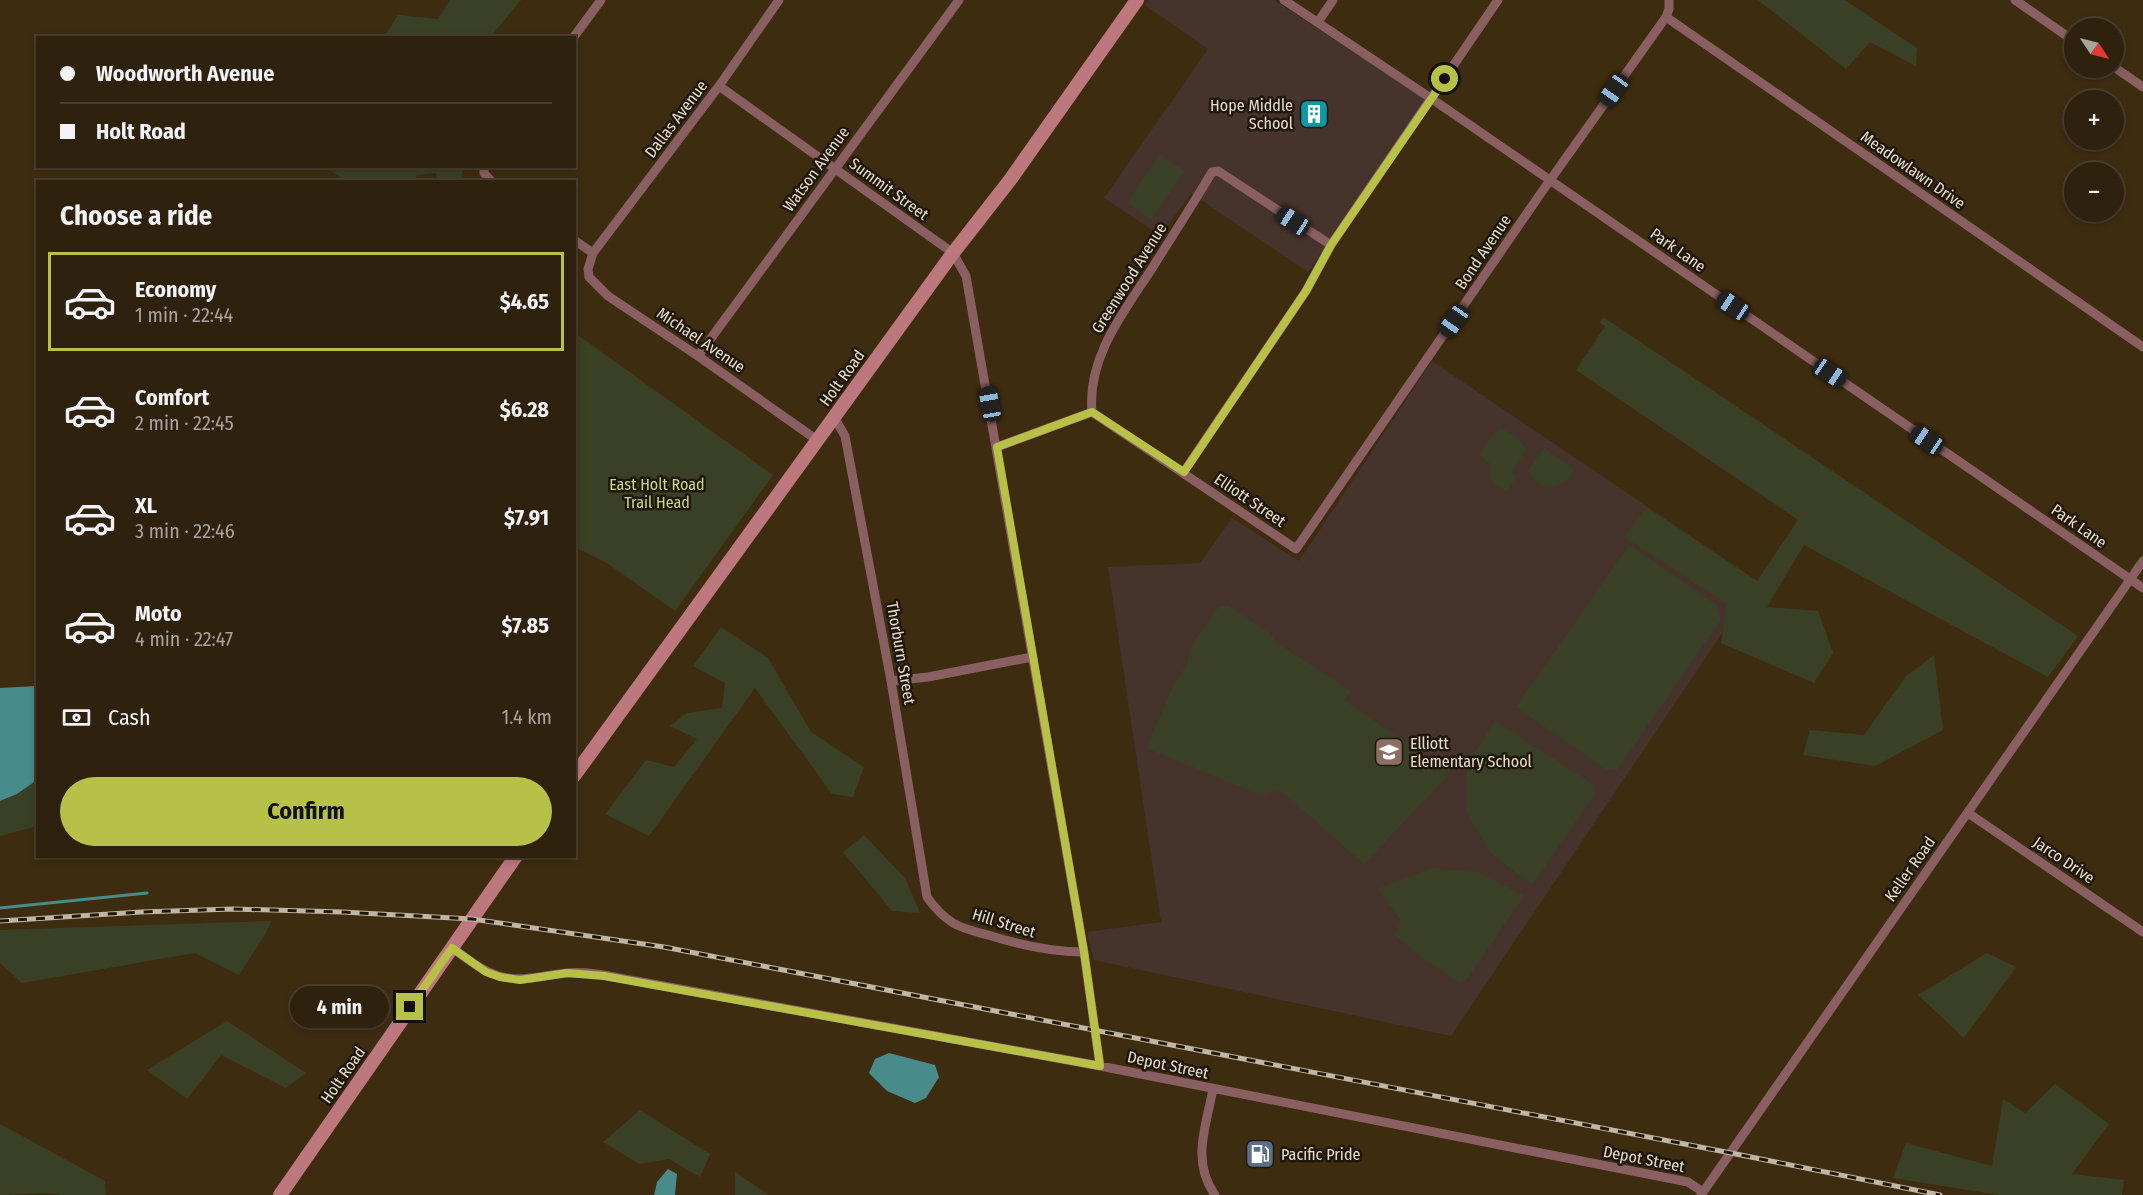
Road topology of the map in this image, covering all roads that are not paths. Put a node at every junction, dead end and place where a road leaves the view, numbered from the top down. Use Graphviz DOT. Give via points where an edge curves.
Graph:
graph roads {
  1 [pos="601,0"];
  2 [pos="779,0"];
  3 [pos="958,0"];
  4 [pos="1137,0"];
  5 [pos="1284,0"];
  6 [pos="1333,0"];
  7 [pos="1498,0"];
  8 [pos="1669,0"];
  9 [pos="2015,0"];
  10 [pos="1666,17"];
  11 [pos="1318,22"];
  12 [pos="2064,34"];
  13 [pos="574,36"];
  14 [pos="2124,74"];
  15 [pos="719,86"];
  16 [pos="2143,87"];
  17 [pos="1432,99"];
  18 [pos="835,169"];
  19 [pos="1550,180"];
  20 [pos="576,241"];
  21 [pos="1331,245"];
  22 [pos="593,253"];
  23 [pos="952,253"];
  24 [pos="2143,347"];
  25 [pos="698,356"];
  26 [pos="1092,412"];
  27 [pos="834,417"];
  28 [pos="817,440"];
  29 [pos="997,447"];
  30 [pos="1184,472"];
  31 [pos="1296,549"];
  32 [pos="2143,561"];
  33 [pos="2130,579"];
  34 [pos="2143,588"];
  35 [pos="1032,657"];
  36 [pos="891,681"];
  37 [pos="576,773"];
  38 [pos="1968,813"];
  39 [pos="515,858"];
  40 [pos="927,897"];
  41 [pos="2143,932"];
  42 [pos="452,948"];
  43 [pos="1084,952"];
  44 [pos="1100,1066"];
  45 [pos="1213,1089"];
  46 [pos="1702,1194"];
  47 [pos="280,1195"];
  48 [pos="1215,1195"];
  1 -- 13 [label="street"];
  2 -- 15 [label="street, Dallas Avenue"];
  3 -- 18 [label="street, Watson Avenue"];
  4 -- 23 [label="main road, Holt Road" via="1010,180"];
  5 -- 11 [label="street, Park Lane"];
  6 -- 11 [label="street"];
  7 -- 17 [label="street"];
  8 -- 10 [label="street, Bond Avenue"];
  9 -- 12 [label="street"];
  10 -- 19 [label="street, Bond Avenue"];
  10 -- 24 [label="street, Meadowlawn Drive"];
  11 -- 17 [label="street, Park Lane"];
  14 -- 16 [label="street"];
  15 -- 18 [label="street, Summit Street"];
  15 -- 22 [label="street, Dallas Avenue"];
  17 -- 19 [label="street, Park Lane"];
  17 -- 21 [label="street"];
  18 -- 23 [label="street, Summit Street"];
  18 -- 25 [label="street, Watson Avenue"];
  19 -- 31 [label="street, Bond Avenue"];
  19 -- 33 [label="street, Park Lane"];
  20 -- 22 [label="street"];
  21 -- 26 [label="street, Greenwood Avenue" via="1218,171 1212,172 1109,336 1093,377"];
  21 -- 30 [label="street" via="1306,291"];
  22 -- 25 [label="street, Michael Avenue" via="588,269 593,282"];
  23 -- 27 [label="main road, Holt Road"];
  23 -- 29 [label="street" via="966,276"];
  25 -- 28 [label="street, Michael Avenue"];
  26 -- 29 [label="street"];
  26 -- 30 [label="street, Elliott Street"];
  27 -- 28 [label="main road, Holt Road"];
  27 -- 36 [label="street, Thorburn Street" via="845,436"];
  28 -- 37 [label="main road, Holt Road"];
  29 -- 35 [label="street"];
  30 -- 31 [label="street, Elliott Street"];
  32 -- 33 [label="street, Keller Road"];
  33 -- 34 [label="street, Park Lane"];
  33 -- 38 [label="street, Keller Road"];
  35 -- 36 [label="street"];
  35 -- 43 [label="street"];
  36 -- 40 [label="street, Thorburn Street"];
  38 -- 41 [label="street, Jarco Drive"];
  38 -- 46 [label="street, Keller Road"];
  39 -- 42 [label="main road, Holt Road"];
  40 -- 43 [label="street, Hill Street" via="953,923 973,931 1034,948"];
  42 -- 44 [label="street, Depot Street" via="500,977 520,980 567,973 604,976"];
  42 -- 47 [label="main road, Holt Road"];
  43 -- 44 [label="street"];
  44 -- 45 [label="street, Depot Street"];
  45 -- 46 [label="street, Depot Street" via="1688,1182"];
  45 -- 48 [label="street" via="1201,1166"];
}
